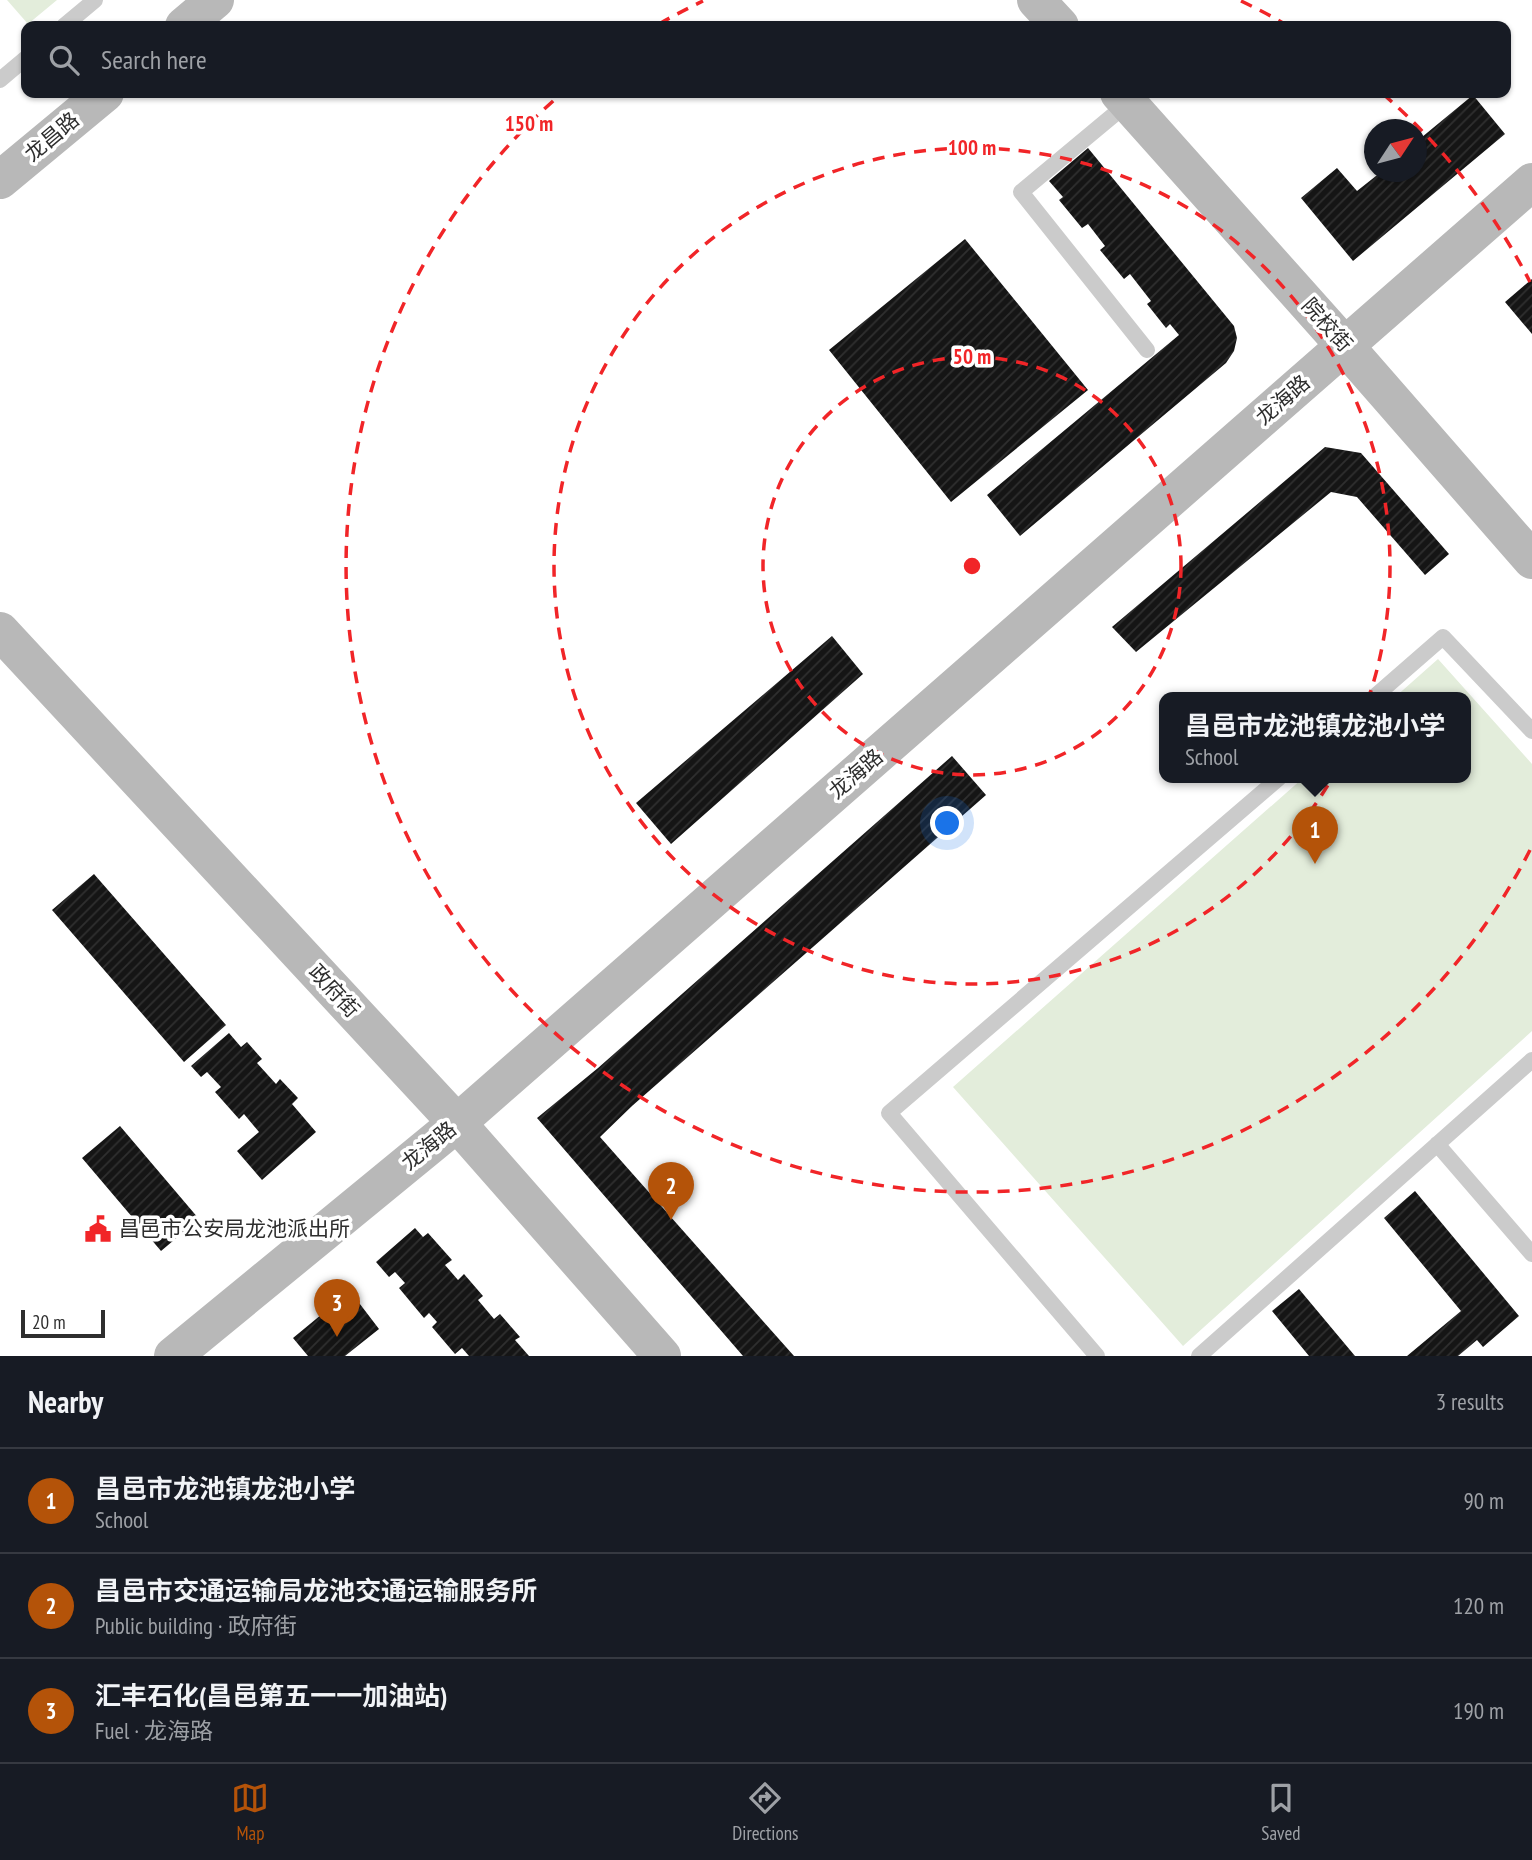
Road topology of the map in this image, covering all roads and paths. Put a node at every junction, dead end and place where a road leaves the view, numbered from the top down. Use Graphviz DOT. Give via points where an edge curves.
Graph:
graph roads {
  1 [pos="95,0"];
  2 [pos="215,0"];
  3 [pos="1036,0"];
  4 [pos="70,21"];
  5 [pos="190,21"];
  6 [pos="1055,21"];
  7 [pos="21,62"];
  8 [pos="0,80"];
  9 [pos="99,98"];
  10 [pos="1124,98"];
  11 [pos="0,180"];
  12 [pos="1532,182"];
  13 [pos="1345,346"];
  14 [pos="1147,350"];
  15 [pos="1532,560"];
  16 [pos="0,631"];
  17 [pos="1380,692"];
  18 [pos="1532,731"];
  19 [pos="1273,783"];
  20 [pos="1532,1060"];
  21 [pos="457,1123"];
  22 [pos="1437,1144"];
  23 [pos="1532,1254"];
  24 [pos="173,1356"];
  25 [pos="662,1356"];
  26 [pos="1097,1356"];
  27 [pos="1199,1356"];
  1 -- 4 [label="lane"];
  2 -- 5 [label="street"];
  3 -- 6 [label="street"];
  7 -- 8 [label="lane"];
  9 -- 11 [label="street, 龙昌路"];
  10 -- 13 [label="street, 院校街"];
  10 -- 14 [label="lane" via="1021,192"];
  12 -- 13 [label="street, 龙海路"];
  13 -- 15 [label="street, 院校街"];
  13 -- 21 [label="street, 龙海路"];
  16 -- 21 [label="street, 政府街"];
  17 -- 18 [label="lane" via="1443,637"];
  19 -- 26 [label="lane" via="889,1113"];
  20 -- 22 [label="lane"];
  21 -- 24 [label="street, 龙海路"];
  21 -- 25 [label="street, 政府街"];
  22 -- 23 [label="lane"];
  22 -- 27 [label="lane"];
}
